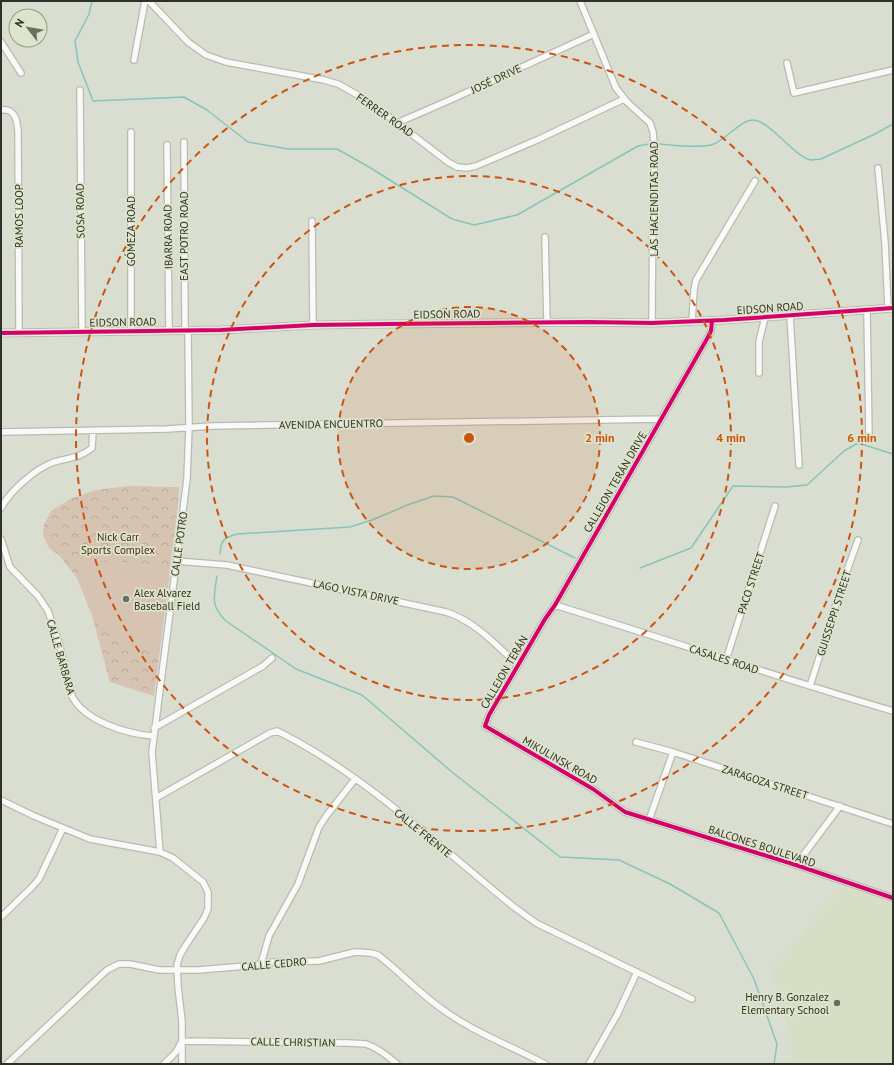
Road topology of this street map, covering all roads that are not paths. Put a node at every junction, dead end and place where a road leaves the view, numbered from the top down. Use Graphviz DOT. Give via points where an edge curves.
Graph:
graph roads {
  1 [pos="144,1"];
  2 [pos="149,1"];
  3 [pos="580,1"];
  4 [pos="594,34"];
  5 [pos="1,42"];
  6 [pos="134,60"];
  7 [pos="787,63"];
  8 [pos="893,70"];
  9 [pos="21,73"];
  10 [pos="80,90"];
  11 [pos="624,99"];
  12 [pos="1,110"];
  13 [pos="397,123"];
  14 [pos="131,132"];
  15 [pos="184,142"];
  16 [pos="167,145"];
  17 [pos="878,168"];
  18 [pos="755,181"];
  19 [pos="312,220"];
  20 [pos="545,237"];
  21 [pos="890,308"];
  22 [pos="867,310"];
  23 [pos="790,316"];
  24 [pos="764,317"];
  25 [pos="692,321"];
  26 [pos="712,321"];
  27 [pos="547,322"];
  28 [pos="652,323"];
  29 [pos="313,325"];
  30 [pos="131,330"];
  31 [pos="169,330"];
  32 [pos="186,330"];
  33 [pos="82,332"];
  34 [pos="1,333"];
  35 [pos="19,333"];
  36 [pos="759,372"];
  37 [pos="661,419"];
  38 [pos="189,426"];
  39 [pos="93,431"];
  40 [pos="1,432"];
  41 [pos="869,438"];
  42 [pos="800,465"];
  43 [pos="775,506"];
  44 [pos="1,508"];
  45 [pos="1,539"];
  46 [pos="858,540"];
  47 [pos="176,561"];
  48 [pos="555,606"];
  49 [pos="540,628"];
  50 [pos="272,658"];
  51 [pos="726,660"];
  52 [pos="518,665"];
  53 [pos="810,686"];
  54 [pos="893,711"];
  55 [pos="485,726"];
  56 [pos="154,728"];
  57 [pos="153,736"];
  58 [pos="636,742"];
  59 [pos="673,752"];
  60 [pos="355,779"];
  61 [pos="156,798"];
  62 [pos="1,800"];
  63 [pos="840,806"];
  64 [pos="626,812"];
  65 [pos="649,820"];
  66 [pos="893,824"];
  67 [pos="64,828"];
  68 [pos="160,852"];
  69 [pos="796,865"];
  70 [pos="893,898"];
  71 [pos="1,916"];
  72 [pos="261,964"];
  73 [pos="177,970"];
  74 [pos="637,972"];
  75 [pos="692,999"];
  76 [pos="182,1042"];
  77 [pos="7,1064"];
  78 [pos="164,1064"];
  79 [pos="182,1064"];
  80 [pos="397,1064"];
  81 [pos="545,1064"];
  82 [pos="589,1064"];
  1 -- 6 [label="street"];
  2 -- 13 [label="street, FERRER ROAD" via="188,42 206,55 226,62 338,84"];
  3 -- 4 [label="street, LAS HACIENDITAS ROAD"];
  4 -- 11 [label="street, LAS HACIENDITAS ROAD" via="616,88"];
  4 -- 13 [label="street, JOSÉ DRIVE"];
  5 -- 9 [label="street"];
  7 -- 8 [label="street" via="794,93"];
  10 -- 33 [label="street, SOSA ROAD"];
  11 -- 13 [label="street, FERRER ROAD" via="504,154 467,168 457,167 448,162"];
  11 -- 28 [label="street, LAS HACIENDITAS ROAD" via="650,123 655,138"];
  12 -- 35 [label="street, RAMOS LOOP" via="14,114 18,126"];
  14 -- 30 [label="street, GÓMEZA ROAD"];
  15 -- 32 [label="street, EAST POTRO ROAD"];
  16 -- 31 [label="street, IBARRA ROAD"];
  17 -- 21 [label="street"];
  18 -- 25 [label="street" via="696,280"];
  19 -- 29 [label="street"];
  20 -- 27 [label="street"];
  21 -- 22 [label="street, EIDSON ROAD"];
  22 -- 23 [label="street, EIDSON ROAD"];
  22 -- 41 [label="street"];
  23 -- 24 [label="street, EIDSON ROAD"];
  23 -- 42 [label="street"];
  24 -- 26 [label="street, EIDSON ROAD"];
  24 -- 36 [label="street" via="759,342"];
  25 -- 26 [label="street, EIDSON ROAD"];
  25 -- 28 [label="street, EIDSON ROAD"];
  26 -- 37 [label="street, CALLEJON TERÁN DRIVE" via="708,337"];
  27 -- 28 [label="street, EIDSON ROAD"];
  27 -- 29 [label="street, EIDSON ROAD"];
  29 -- 32 [label="street, EIDSON ROAD"];
  30 -- 31 [label="street, EIDSON ROAD"];
  30 -- 33 [label="street, EIDSON ROAD"];
  31 -- 32 [label="street, EIDSON ROAD"];
  32 -- 38 [label="street, CALLE POTRO"];
  33 -- 35 [label="street, EIDSON ROAD"];
  34 -- 35 [label="street, EIDSON ROAD"];
  37 -- 38 [label="street, AVENIDA ENCUENTRO"];
  37 -- 48 [label="street, CALLEJON TERÁN DRIVE"];
  38 -- 39 [label="street, AVENIDA ENCUENTRO"];
  38 -- 47 [label="street, CALLE POTRO" via="187,479"];
  39 -- 40 [label="street, AVENIDA ENCUENTRO"];
  39 -- 44 [label="street" via="92,448 77,457 39,470 9,496"];
  43 -- 51 [label="street, PACO STREET"];
  45 -- 57 [label="street, CALLE BARBARA" via="10,567 38,596 48,611 76,704 119,729"];
  46 -- 53 [label="street, GUISSEPPI STREET"];
  47 -- 52 [label="street, LAGO VISTA DRIVE" via="228,564 446,612 470,623"];
  47 -- 56 [label="street, CALLE POTRO"];
  48 -- 49 [label="street, CALLEJON TERÁN DRIVE"];
  48 -- 51 [label="street, CASALES ROAD"];
  49 -- 52 [label="street, CALLEJON TERÁN"];
  50 -- 56 [label="street" via="263,666"];
  51 -- 53 [label="street, CASALES ROAD"];
  52 -- 55 [label="street, CALLEJON TERÁN"];
  53 -- 54 [label="street, CASALES ROAD"];
  55 -- 64 [label="street, MIKULINSK ROAD" via="593,789"];
  56 -- 57 [label="street, CALLE POTRO"];
  57 -- 61 [label="street, CALLE POTRO"];
  58 -- 59 [label="street, ZARAGOZA STREET"];
  59 -- 63 [label="street, ZARAGOZA STREET"];
  59 -- 65 [label="street"];
  60 -- 61 [label="street, CALLE FRENTE" via="309,748 277,732 264,736"];
  60 -- 72 [label="street" via="319,828 298,884 269,936"];
  60 -- 74 [label="street, CALLE FRENTE" via="427,834 522,913 546,928"];
  61 -- 68 [label="street, CALLE POTRO"];
  62 -- 67 [label="street"];
  63 -- 66 [label="street, ZARAGOZA STREET"];
  63 -- 69 [label="street"];
  64 -- 65 [label="street, BALCONES BOULEVARD"];
  65 -- 69 [label="street, BALCONES BOULEVARD"];
  67 -- 68 [label="street" via="90,839"];
  67 -- 71 [label="street" via="39,879"];
  68 -- 73 [label="street" via="173,858 204,882 208,892 208,909 180,955"];
  69 -- 70 [label="street, BALCONES BOULEVARD"];
  72 -- 73 [label="street, CALLE CEDRO"];
  72 -- 81 [label="street, CALLE CEDRO" via="319,961 355,952 378,955 454,1017"];
  73 -- 76 [label="street"];
  73 -- 77 [label="street, CALLE CEDRO" via="159,970 130,964 112,966"];
  74 -- 75 [label="street, CALLE FRENTE"];
  74 -- 82 [label="street" via="618,1015"];
  76 -- 78 [label="street"];
  76 -- 79 [label="street"];
  76 -- 80 [label="street, CALLE CHRISTIAN" via="357,1043 382,1051"];
}
